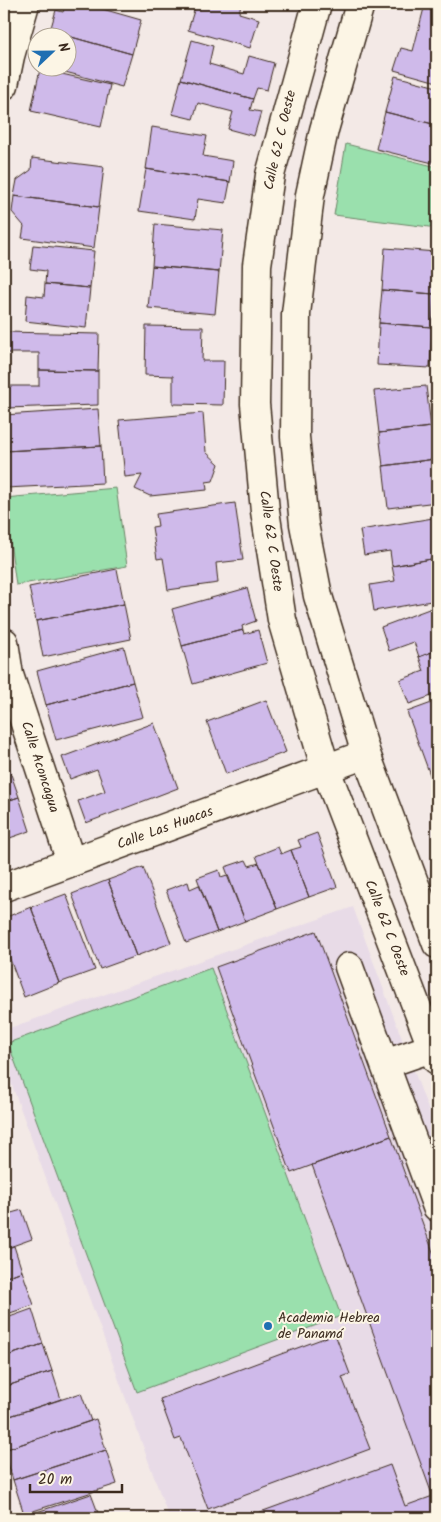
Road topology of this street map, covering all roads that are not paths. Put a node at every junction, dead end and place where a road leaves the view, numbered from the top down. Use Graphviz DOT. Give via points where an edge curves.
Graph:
graph roads {
  1 [pos="25,4"];
  2 [pos="317,4"];
  3 [pos="360,4"];
  4 [pos="4,85"];
  5 [pos="4,642"];
  6 [pos="366,754"];
  7 [pos="326,770"];
  8 [pos="71,862"];
  9 [pos="4,887"];
  10 [pos="437,944"];
  11 [pos="349,967"];
  12 [pos="436,1051"];
  13 [pos="385,1064"];
  14 [pos="437,1207"];
  1 -- 4 [label="street"];
  2 -- 7 [label="street, Calle 62 C Oeste" via="270,176 257,266 254,404 265,511 282,620"];
  3 -- 6 [label="street" via="324,130 310,195 296,314 295,437 304,524 318,596"];
  5 -- 8 [label="street, Calle Aconcagua" via="9,675"];
  6 -- 7 [label="street, Calle Las Huacas"];
  6 -- 10 [label="street"];
  7 -- 8 [label="street, Calle Las Huacas"];
  7 -- 12 [label="street, Calle 62 C Oeste"];
  8 -- 9 [label="street, Calle Las Huacas"];
  11 -- 13 [label="street"];
  12 -- 13 [label="street"];
  13 -- 14 [label="street"];
}
